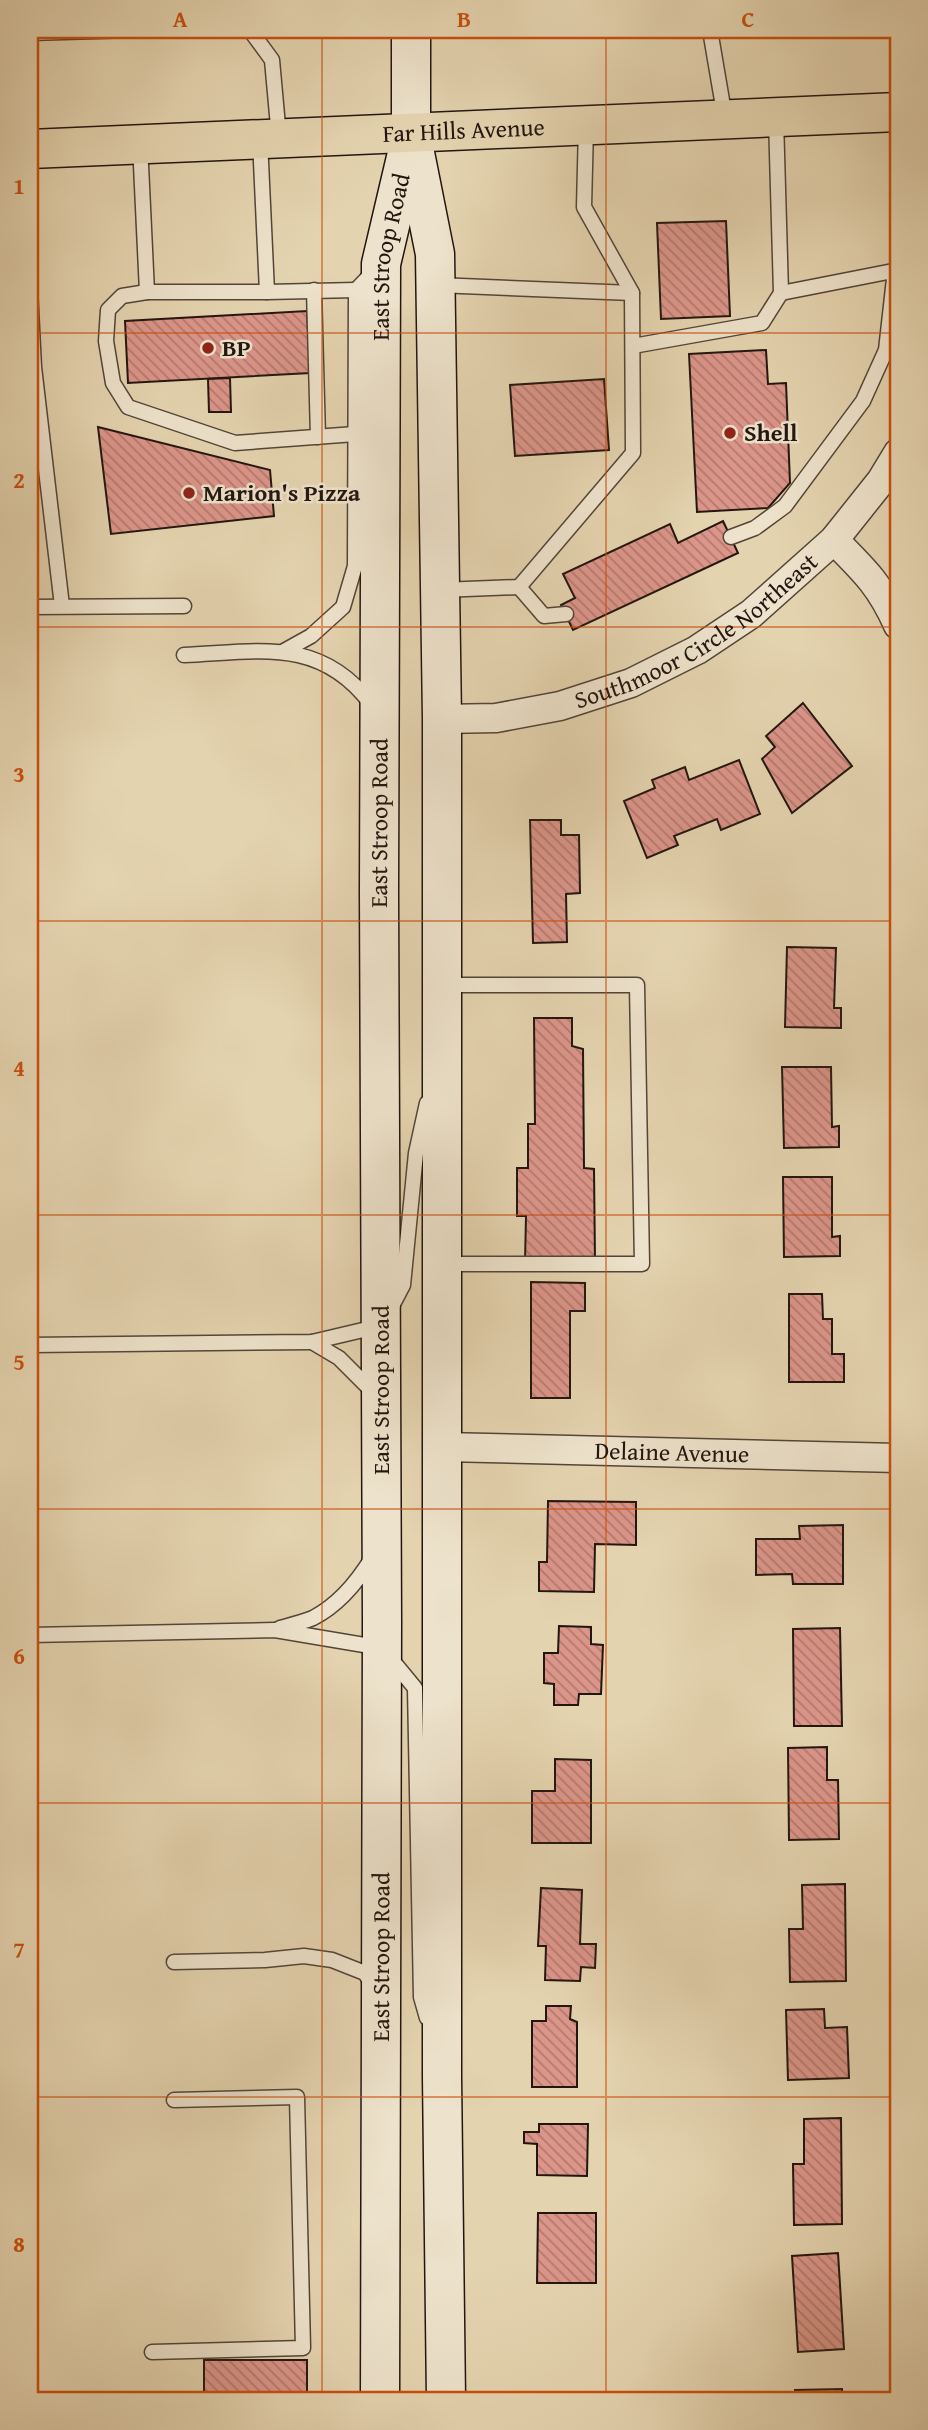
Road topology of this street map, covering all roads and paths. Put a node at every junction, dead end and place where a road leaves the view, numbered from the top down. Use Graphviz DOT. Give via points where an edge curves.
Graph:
graph roads {
  1 [pos="132,30"];
  2 [pos="250,30"];
  3 [pos="411,30"];
  4 [pos="710,30"];
  5 [pos="30,33"];
  6 [pos="898,112"];
  7 [pos="776,117"];
  8 [pos="725,119"];
  9 [pos="586,125"];
  10 [pos="411,133"];
  11 [pos="269,139"];
  12 [pos="140,144"];
  13 [pos="30,149"];
  14 [pos="897,270"];
  15 [pos="368,277"];
  16 [pos="435,285"];
  17 [pos="30,289"];
  18 [pos="314,290"];
  19 [pos="147,292"];
  20 [pos="267,292"];
  21 [pos="632,293"];
  22 [pos="781,293"];
  23 [pos="633,346"];
  24 [pos="355,434"];
  25 [pos="317,437"];
  26 [pos="898,453"];
  27 [pos="731,537"];
  28 [pos="834,540"];
  29 [pos="519,587"];
  30 [pos="440,590"];
  31 [pos="62,606"];
  32 [pos="184,606"];
  33 [pos="30,607"];
  34 [pos="566,614"];
  35 [pos="898,625"];
  36 [pos="284,651"];
  37 [pos="184,655"];
  38 [pos="380,715"];
  39 [pos="442,719"];
  40 [pos="443,985"];
  41 [pos="442,1028"];
  42 [pos="443,1264"];
  43 [pos="381,1325"];
  44 [pos="312,1342"];
  45 [pos="30,1345"];
  46 [pos="381,1401"];
  47 [pos="444,1447"];
  48 [pos="898,1458"];
  49 [pos="382,1542"];
  50 [pos="275,1630"];
  51 [pos="30,1634"];
  52 [pos="382,1648"];
  53 [pos="174,1962"];
  54 [pos="381,2000"];
  55 [pos="442,2077"];
  56 [pos="174,2100"];
  57 [pos="152,2352"];
  58 [pos="380,2400"];
  59 [pos="446,2400"];
  1 -- 5 [label="lane"];
  2 -- 11 [label="lane" via="272,60"];
  3 -- 10 [label="main road"];
  4 -- 8 [label="lane"];
  6 -- 7 [label="main road, Far Hills Avenue"];
  7 -- 8 [label="main road, Far Hills Avenue"];
  7 -- 22 [label="lane"];
  8 -- 9 [label="main road, Far Hills Avenue"];
  9 -- 10 [label="main road, Far Hills Avenue"];
  9 -- 21 [label="lane" via="584,207"];
  10 -- 11 [label="main road, Far Hills Avenue"];
  10 -- 15 [label="main road, East Stroop Road"];
  10 -- 16 [label="main road, East Stroop Road" via="435,254"];
  11 -- 12 [label="main road, Far Hills Avenue"];
  11 -- 20 [label="lane"];
  12 -- 13 [label="main road, Far Hills Avenue"];
  12 -- 19 [label="lane"];
  14 -- 22 [label="lane"];
  14 -- 27 [label="lane" via="886,350 863,401 785,506 755,528"];
  15 -- 18 [label="lane"];
  15 -- 24 [label="lane"];
  15 -- 38 [label="main road, East Stroop Road"];
  16 -- 21 [label="lane"];
  16 -- 30 [label="main road, East Stroop Road"];
  17 -- 31 [label="lane" via="34,367"];
  18 -- 20 [label="lane"];
  18 -- 25 [label="lane"];
  19 -- 20 [label="lane"];
  19 -- 25 [label="lane" via="122,296 108,310 106,341 113,383 128,407 234,443"];
  21 -- 23 [label="lane"];
  22 -- 23 [label="lane" via="762,323"];
  23 -- 29 [label="lane" via="633,453"];
  24 -- 25 [label="lane"];
  24 -- 36 [label="lane" via="355,566 343,607 311,636"];
  26 -- 28 [label="street, Southmoor Circle Northeast"];
  28 -- 35 [label="street" via="870,575"];
  28 -- 39 [label="street, Southmoor Circle Northeast" via="751,614 698,650 631,683 560,706 495,718"];
  29 -- 30 [label="lane"];
  29 -- 34 [label="lane" via="544,616"];
  30 -- 39 [label="main road, East Stroop Road"];
  31 -- 32 [label="lane"];
  31 -- 33 [label="lane"];
  36 -- 37 [label="lane"];
  36 -- 38 [label="lane" via="340,672"];
  38 -- 43 [label="main road, East Stroop Road"];
  39 -- 40 [label="main road, East Stroop Road"];
  40 -- 41 [label="main road, East Stroop Road"];
  40 -- 42 [label="lane" via="637,985 642,1264"];
  41 -- 42 [label="main road, East Stroop Road"];
  41 -- 43 [label="lane" via="416,1153 403,1285"];
  42 -- 47 [label="main road, East Stroop Road"];
  43 -- 44 [label="lane"];
  43 -- 46 [label="main road, East Stroop Road"];
  44 -- 45 [label="lane"];
  44 -- 46 [label="lane" via="340,1358"];
  46 -- 49 [label="main road, East Stroop Road"];
  47 -- 48 [label="street, Delaine Avenue"];
  47 -- 55 [label="main road, East Stroop Road"];
  49 -- 50 [label="lane" via="361,1577 338,1599 313,1618"];
  49 -- 52 [label="main road, East Stroop Road"];
  50 -- 51 [label="lane"];
  50 -- 52 [label="lane"];
  52 -- 54 [label="main road, East Stroop Road"];
  52 -- 55 [label="lane" via="415,1688 421,1997"];
  53 -- 54 [label="lane" via="304,1956 332,1961 365,1973"];
  54 -- 58 [label="main road, East Stroop Road"];
  55 -- 59 [label="main road, East Stroop Road"];
  56 -- 57 [label="lane" via="297,2097 303,2348"];
}
